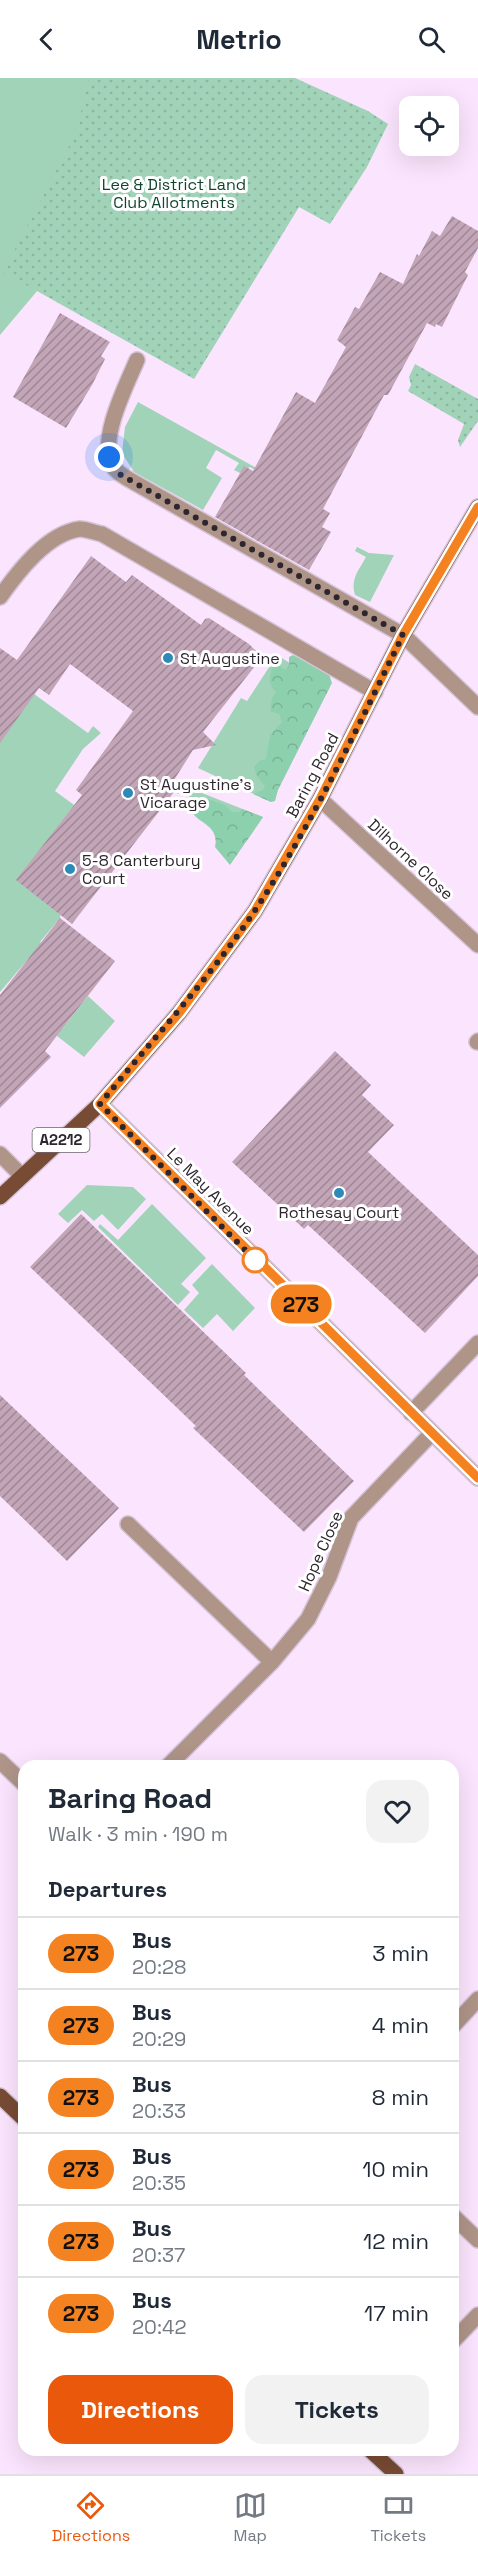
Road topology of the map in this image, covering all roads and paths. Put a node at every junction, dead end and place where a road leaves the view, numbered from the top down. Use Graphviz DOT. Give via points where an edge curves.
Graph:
graph roads {
  1 [pos="137,360"];
  2 [pos="478,507"];
  3 [pos="0,597"];
  4 [pos="403,635"];
  5 [pos="375,692"];
  6 [pos="478,706"];
  7 [pos="320,799"];
  8 [pos="478,945"];
  9 [pos="100,1104"];
  10 [pos="0,1154"];
  11 [pos="22,1176"];
  12 [pos="0,1197"];
  13 [pos="478,1343"];
  14 [pos="411,1413"];
  15 [pos="432,1433"];
  16 [pos="478,1478"];
  17 [pos="128,1524"];
  18 [pos="272,1662"];
  19 [pos="174,1760"];
  20 [pos="0,1761"];
  21 [pos="18,1778"];
  22 [pos="478,1999"];
  23 [pos="459,2020"];
  24 [pos="0,2096"];
  25 [pos="18,2113"];
  26 [pos="459,2222"];
  27 [pos="478,2240"];
  28 [pos="478,2315"];
  29 [pos="459,2335"];
  30 [pos="376,2456"];
  31 [pos="396,2474"];
  1 -- 4 [label="street" via="110,435 109,457 113,467"];
  2 -- 4 [label="main road, Baring Road / A2212"];
  3 -- 5 [label="street" via="37,551 58,538 80,529 102,534"];
  4 -- 5 [label="main road, Baring Road / A2212"];
  4 -- 6 [label="street"];
  5 -- 7 [label="main road, Baring Road / A2212"];
  7 -- 8 [label="street, Dilhorne Close"];
  7 -- 9 [label="main road, Baring Road / A2212" via="255,911 179,1013"];
  9 -- 11 [label="main road, Baring Road / A2212"];
  9 -- 14 [label="street, Le May Avenue"];
  10 -- 11 [label="street"];
  11 -- 12 [label="main road, Baring Road / A2212"];
  13 -- 14 [label="street"];
  14 -- 15 [label="street, Le May Avenue"];
  15 -- 16 [label="street, Le May Avenue"];
  15 -- 18 [label="street, Hope Close" via="351,1518 329,1577 308,1618"];
  17 -- 18 [label="street"];
  18 -- 19 [label="street, Hope Close"];
  20 -- 21 [label="street"];
  22 -- 23 [label="street"];
  24 -- 25 [label="main road"];
  26 -- 27 [label="street"];
  28 -- 29 [label="street"];
  30 -- 31 [label="main road"];
}
